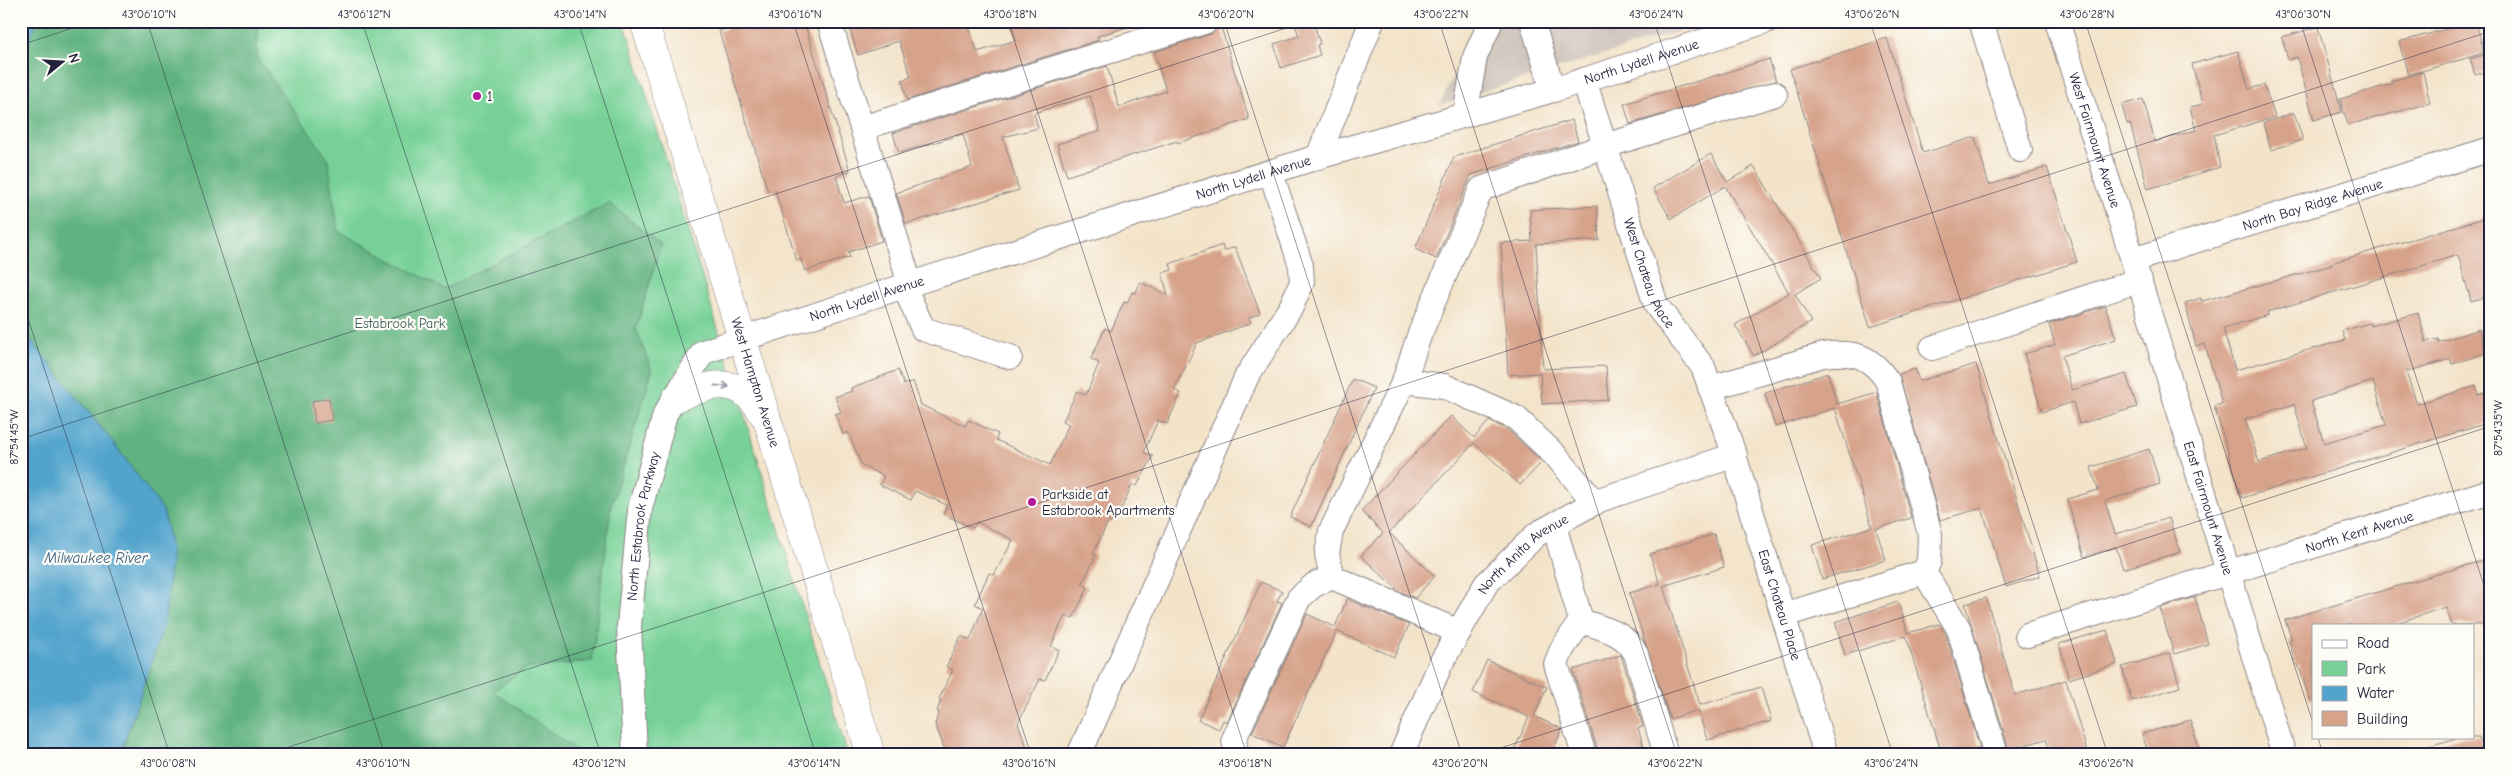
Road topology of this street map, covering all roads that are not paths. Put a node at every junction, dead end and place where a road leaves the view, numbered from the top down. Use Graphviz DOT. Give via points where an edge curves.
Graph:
graph roads {
  1 [pos="644,21"];
  2 [pos="829,21"];
  3 [pos="1207,21"];
  4 [pos="1372,21"];
  5 [pos="1491,21"];
  6 [pos="1532,21"];
  7 [pos="1766,21"];
  8 [pos="1981,21"];
  9 [pos="2057,21"];
  10 [pos="1740,25"];
  11 [pos="1584,80"];
  12 [pos="1552,90"];
  13 [pos="1775,94"];
  14 [pos="1465,115"];
  15 [pos="862,128"];
  16 [pos="1605,146"];
  17 [pos="2491,149"];
  18 [pos="2020,150"];
  19 [pos="1318,158"];
  20 [pos="1272,172"];
  21 [pos="2136,270"];
  22 [pos="907,285"];
  23 [pos="743,338"];
  24 [pos="1932,348"];
  25 [pos="1010,357"];
  26 [pos="1404,381"];
  27 [pos="1710,388"];
  28 [pos="676,398"];
  29 [pos="769,424"];
  30 [pos="1735,455"];
  31 [pos="2491,491"];
  32 [pos="1595,503"];
  33 [pos="1554,524"];
  34 [pos="1924,572"];
  35 [pos="2228,572"];
  36 [pos="1332,577"];
  37 [pos="1784,615"];
  38 [pos="1581,621"];
  39 [pos="1459,632"];
  40 [pos="2027,635"];
  41 [pos="869,749"];
  42 [pos="635,755"];
  43 [pos="1079,755"];
  44 [pos="1236,755"];
  45 [pos="1401,755"];
  46 [pos="1584,755"];
  47 [pos="1666,755"];
  48 [pos="1826,755"];
  49 [pos="1996,755"];
  50 [pos="2284,755"];
  1 -- 23 [label="main road, West Hampton Avenue"];
  2 -- 15 [label="street"];
  3 -- 15 [label="street"];
  4 -- 19 [label="street"];
  5 -- 14 [label="street" via="1475,57"];
  6 -- 12 [label="street"];
  7 -- 10 [label="street, North Lydell Avenue"];
  8 -- 18 [label="street"];
  9 -- 21 [label="street, West Fairmount Avenue"];
  10 -- 11 [label="street, North Lydell Avenue"];
  11 -- 12 [label="street, North Lydell Avenue"];
  11 -- 16 [label="street, West Chateau Place"];
  12 -- 14 [label="street, North Lydell Avenue"];
  13 -- 16 [label="street"];
  14 -- 19 [label="street, North Lydell Avenue"];
  15 -- 22 [label="street"];
  16 -- 26 [label="street" via="1481,189 1419,336"];
  16 -- 27 [label="street, West Chateau Place" via="1656,305 1703,367"];
  17 -- 21 [label="street, North Bay Ridge Avenue"];
  19 -- 20 [label="street, North Lydell Avenue"];
  20 -- 22 [label="street, North Lydell Avenue"];
  20 -- 43 [label="street" via="1301,266 1302,282 1291,307 1247,376"];
  21 -- 24 [label="street, North Bay Ridge Avenue"];
  21 -- 35 [label="street, East Fairmount Avenue"];
  22 -- 23 [label="street, North Lydell Avenue"];
  22 -- 25 [label="street" via="923,329"];
  23 -- 28 [label="street, North Estabrook Parkway" via="704,352"];
  23 -- 29 [label="main road, West Hampton Avenue"];
  26 -- 32 [label="street" via="1444,386 1516,418 1557,457"];
  26 -- 36 [label="street" via="1331,531 1327,554"];
  27 -- 30 [label="street, West Chateau Place"];
  27 -- 34 [label="street" via="1823,355 1839,353 1872,362 1888,382 1930,534 1930,561"];
  28 -- 29 [label="main road, one-way" via="707,385 727,385 741,389 758,405"];
  28 -- 42 [label="street, North Estabrook Parkway" via="666,414 640,509 629,626"];
  29 -- 41 [label="main road, West Hampton Avenue"];
  30 -- 32 [label="street, North Anita Avenue"];
  30 -- 37 [label="street, East Chateau Place"];
  31 -- 35 [label="street, North Kent Avenue"];
  32 -- 33 [label="street, North Anita Avenue"];
  33 -- 38 [label="street"];
  33 -- 39 [label="street, North Anita Avenue" via="1537,534 1486,584"];
  34 -- 37 [label="street"];
  34 -- 49 [label="street" via="1959,630"];
  35 -- 40 [label="street, North Kent Avenue"];
  35 -- 50 [label="street, East Fairmount Avenue"];
  36 -- 39 [label="street"];
  36 -- 44 [label="street" via="1314,585 1298,598 1234,739"];
  37 -- 48 [label="street, East Chateau Place"];
  38 -- 46 [label="street" via="1556,664"];
  38 -- 47 [label="street" via="1629,641 1636,654"];
  39 -- 45 [label="street, North Anita Avenue"];
}
